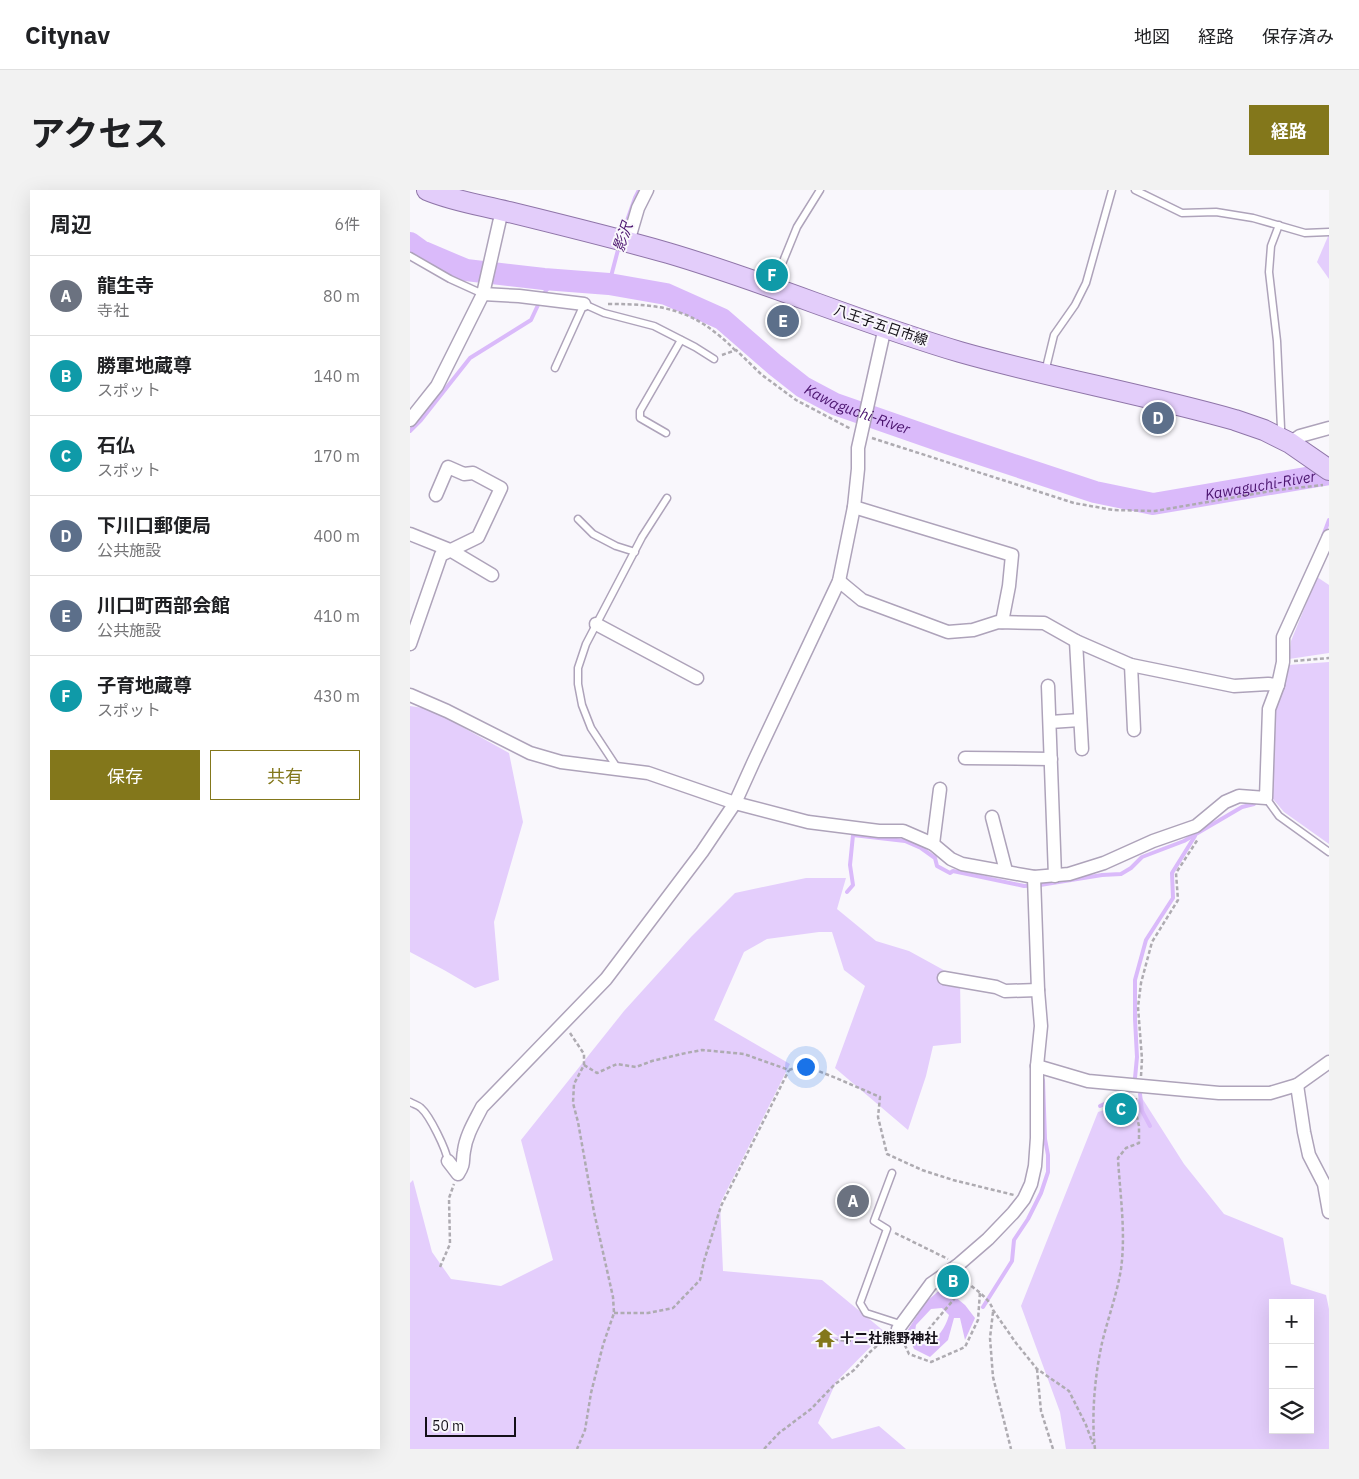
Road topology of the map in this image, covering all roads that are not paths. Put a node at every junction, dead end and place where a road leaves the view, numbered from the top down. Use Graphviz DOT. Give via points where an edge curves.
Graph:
graph roads {
  1 [pos="427,190"];
  2 [pos="648,190"];
  3 [pos="820,190"];
  4 [pos="1112,190"];
  5 [pos="1134,190"];
  6 [pos="502,210"];
  7 [pos="1280,225"];
  8 [pos="1329,232"];
  9 [pos="622,240"];
  10 [pos="410,256"];
  11 [pos="773,287"];
  12 [pos="484,290"];
  13 [pos="584,304"];
  14 [pos="885,327"];
  15 [pos="681,340"];
  16 [pos="714,359"];
  17 [pos="555,368"];
  18 [pos="1044,374"];
  19 [pos="410,420"];
  20 [pos="1329,428"];
  21 [pos="666,433"];
  22 [pos="1289,443"];
  23 [pos="1329,470"];
  24 [pos="436,495"];
  25 [pos="668,498"];
  26 [pos="854,507"];
  27 [pos="578,519"];
  28 [pos="410,534"];
  29 [pos="1329,536"];
  30 [pos="450,550"];
  31 [pos="635,552"];
  32 [pos="492,575"];
  33 [pos="840,581"];
  34 [pos="1002,622"];
  35 [pos="596,624"];
  36 [pos="1076,641"];
  37 [pos="410,644"];
  38 [pos="1131,665"];
  39 [pos="697,678"];
  40 [pos="1278,685"];
  41 [pos="1048,686"];
  42 [pos="410,695"];
  43 [pos="1080,720"];
  44 [pos="1050,722"];
  45 [pos="1134,730"];
  46 [pos="1082,749"];
  47 [pos="965,758"];
  48 [pos="1051,759"];
  49 [pos="618,768"];
  50 [pos="940,789"];
  51 [pos="1266,798"];
  52 [pos="735,803"];
  53 [pos="992,817"];
  54 [pos="934,844"];
  55 [pos="1329,852"];
  56 [pos="1006,871"];
  57 [pos="1055,876"];
  58 [pos="1034,877"];
  59 [pos="944,978"];
  60 [pos="1038,990"];
  61 [pos="1329,1062"];
  62 [pos="1037,1066"];
  63 [pos="1297,1085"];
  64 [pos="410,1102"];
  65 [pos="448,1161"];
  66 [pos="892,1173"];
  67 [pos="1329,1212"];
  68 [pos="899,1327"];
  1 -- 6 [label="main road, 八王子五日市線"];
  2 -- 9 [label="street"];
  3 -- 11 [label="lane" via="797,228"];
  4 -- 18 [label="lane" via="1086,283 1076,305 1054,335"];
  5 -- 7 [label="lane" via="1182,213 1216,212"];
  6 -- 9 [label="main road, 八王子五日市線"];
  6 -- 12 [label="street"];
  7 -- 8 [label="lane" via="1305,233"];
  7 -- 22 [label="lane" via="1271,246 1269,265 1281,428"];
  9 -- 11 [label="main road, 八王子五日市線"];
  10 -- 12 [label="lane" via="450,279"];
  11 -- 14 [label="main road, 八王子五日市線"];
  12 -- 13 [label="street"];
  12 -- 19 [label="street" via="437,386"];
  13 -- 15 [label="lane" via="604,313 654,326"];
  13 -- 17 [label="lane"];
  14 -- 18 [label="main road, 八王子五日市線"];
  14 -- 26 [label="street" via="858,448"];
  15 -- 16 [label="lane"];
  15 -- 21 [label="lane" via="640,410 640,418"];
  18 -- 22 [label="main road, 八王子五日市線" via="1223,417"];
  20 -- 22 [label="street" via="1300,436"];
  22 -- 23 [label="main road, 八王子五日市線"];
  24 -- 30 [label="street" via="448,467 464,474 473,473 501,488 478,538"];
  25 -- 31 [label="lane"];
  26 -- 33 [label="street"];
  26 -- 34 [label="street" via="1012,555"];
  27 -- 31 [label="lane" via="593,534"];
  28 -- 30 [label="street"];
  29 -- 40 [label="street" via="1283,637 1283,662"];
  30 -- 32 [label="street"];
  30 -- 37 [label="street" via="441,555"];
  31 -- 35 [label="lane"];
  33 -- 34 [label="street" via="862,600 948,632 973,630"];
  33 -- 52 [label="street"];
  34 -- 36 [label="street" via="1044,623"];
  35 -- 39 [label="street"];
  35 -- 49 [label="lane" via="578,668 578,684 591,728"];
  36 -- 38 [label="street"];
  36 -- 43 [label="street"];
  38 -- 40 [label="street" via="1234,686"];
  38 -- 45 [label="street"];
  40 -- 51 [label="street" via="1268,709"];
  41 -- 44 [label="street"];
  42 -- 49 [label="street" via="530,753 562,762"];
  43 -- 44 [label="street"];
  43 -- 46 [label="street"];
  44 -- 48 [label="street"];
  47 -- 48 [label="street"];
  48 -- 57 [label="street"];
  49 -- 52 [label="street" via="648,773"];
  50 -- 54 [label="street"];
  51 -- 55 [label="lane" via="1279,816"];
  51 -- 57 [label="street" via="1239,796 1225,802 1196,826 1104,863"];
  52 -- 54 [label="street" via="808,822 903,832"];
  52 -- 65 [label="street" via="606,979 482,1107 470,1128 464,1165 458,1174"];
  53 -- 56 [label="street"];
  54 -- 56 [label="street" via="962,864"];
  56 -- 58 [label="street"];
  57 -- 58 [label="street"];
  58 -- 60 [label="street"];
  59 -- 60 [label="street" via="996,986 1005,991"];
  60 -- 62 [label="street" via="1041,1026"];
  61 -- 63 [label="street"];
  62 -- 63 [label="street" via="1088,1081 1220,1093 1270,1093"];
  62 -- 68 [label="street" via="1035,1166 1024,1199 988,1238 932,1284"];
  63 -- 67 [label="street" via="1304,1132 1310,1155 1324,1184"];
  64 -- 65 [label="lane" via="427,1116"];
  66 -- 68 [label="lane" via="874,1221 887,1229 860,1302 866,1313"];
}
